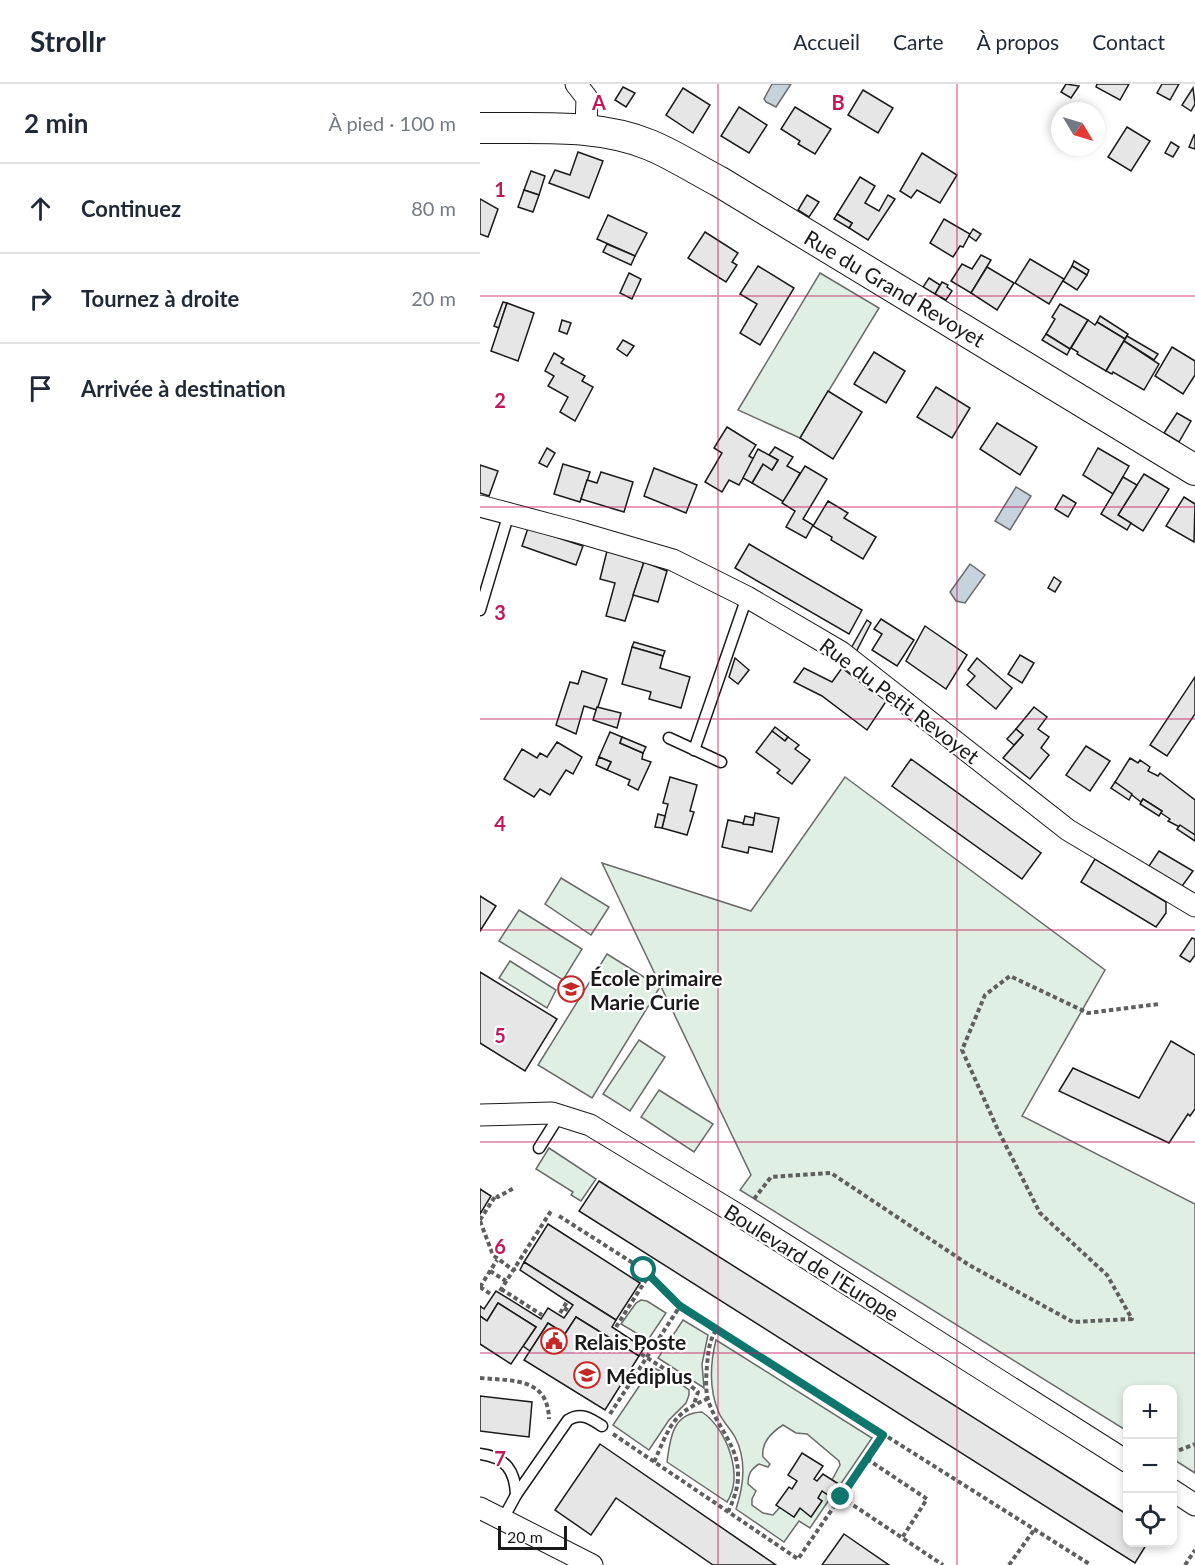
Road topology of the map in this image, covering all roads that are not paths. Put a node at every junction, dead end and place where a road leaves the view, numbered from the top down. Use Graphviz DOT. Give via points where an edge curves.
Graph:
graph roads {
  1 [pos="576,84"];
  2 [pos="480,128"];
  3 [pos="586,129"];
  4 [pos="1195,470"];
  5 [pos="480,506"];
  6 [pos="509,513"];
  7 [pos="747,597"];
  8 [pos="480,610"];
  9 [pos="669,738"];
  10 [pos="694,750"];
  11 [pos="721,762"];
  12 [pos="1195,906"];
  13 [pos="480,1115"];
  14 [pos="560,1116"];
  15 [pos="539,1148"];
  16 [pos="602,1426"];
  17 [pos="480,1454"];
  18 [pos="1123,1459"];
  19 [pos="1177,1493"];
  20 [pos="516,1496"];
  21 [pos="1195,1505"];
  22 [pos="480,1508"];
  23 [pos="503,1519"];
  24 [pos="592,1565"];
  1 -- 3 [label="street" via="587,98"];
  2 -- 3 [label="street, Rue du Grand Revoyet"];
  3 -- 4 [label="street, Rue du Grand Revoyet" via="651,146 720,182"];
  5 -- 6 [label="street, Rue du Petit Revoyet"];
  6 -- 7 [label="street, Rue du Petit Revoyet" via="673,560"];
  6 -- 8 [label="lane"];
  7 -- 10 [label="lane"];
  7 -- 12 [label="street, Rue du Petit Revoyet" via="841,652 1068,830"];
  9 -- 10 [label="lane"];
  10 -- 11 [label="lane"];
  13 -- 14 [label="street, Boulevard de l'Europe"];
  14 -- 15 [label="lane"];
  14 -- 18 [label="street, Boulevard de l'Europe" via="590,1125 740,1216"];
  16 -- 20 [label="lane" via="584,1416 568,1420"];
  17 -- 20 [label="lane" via="499,1460 511,1470 516,1480"];
  19 -- 21 [label="street"];
  20 -- 23 [label="lane"];
  22 -- 23 [label="street"];
  23 -- 24 [label="street"];
}
